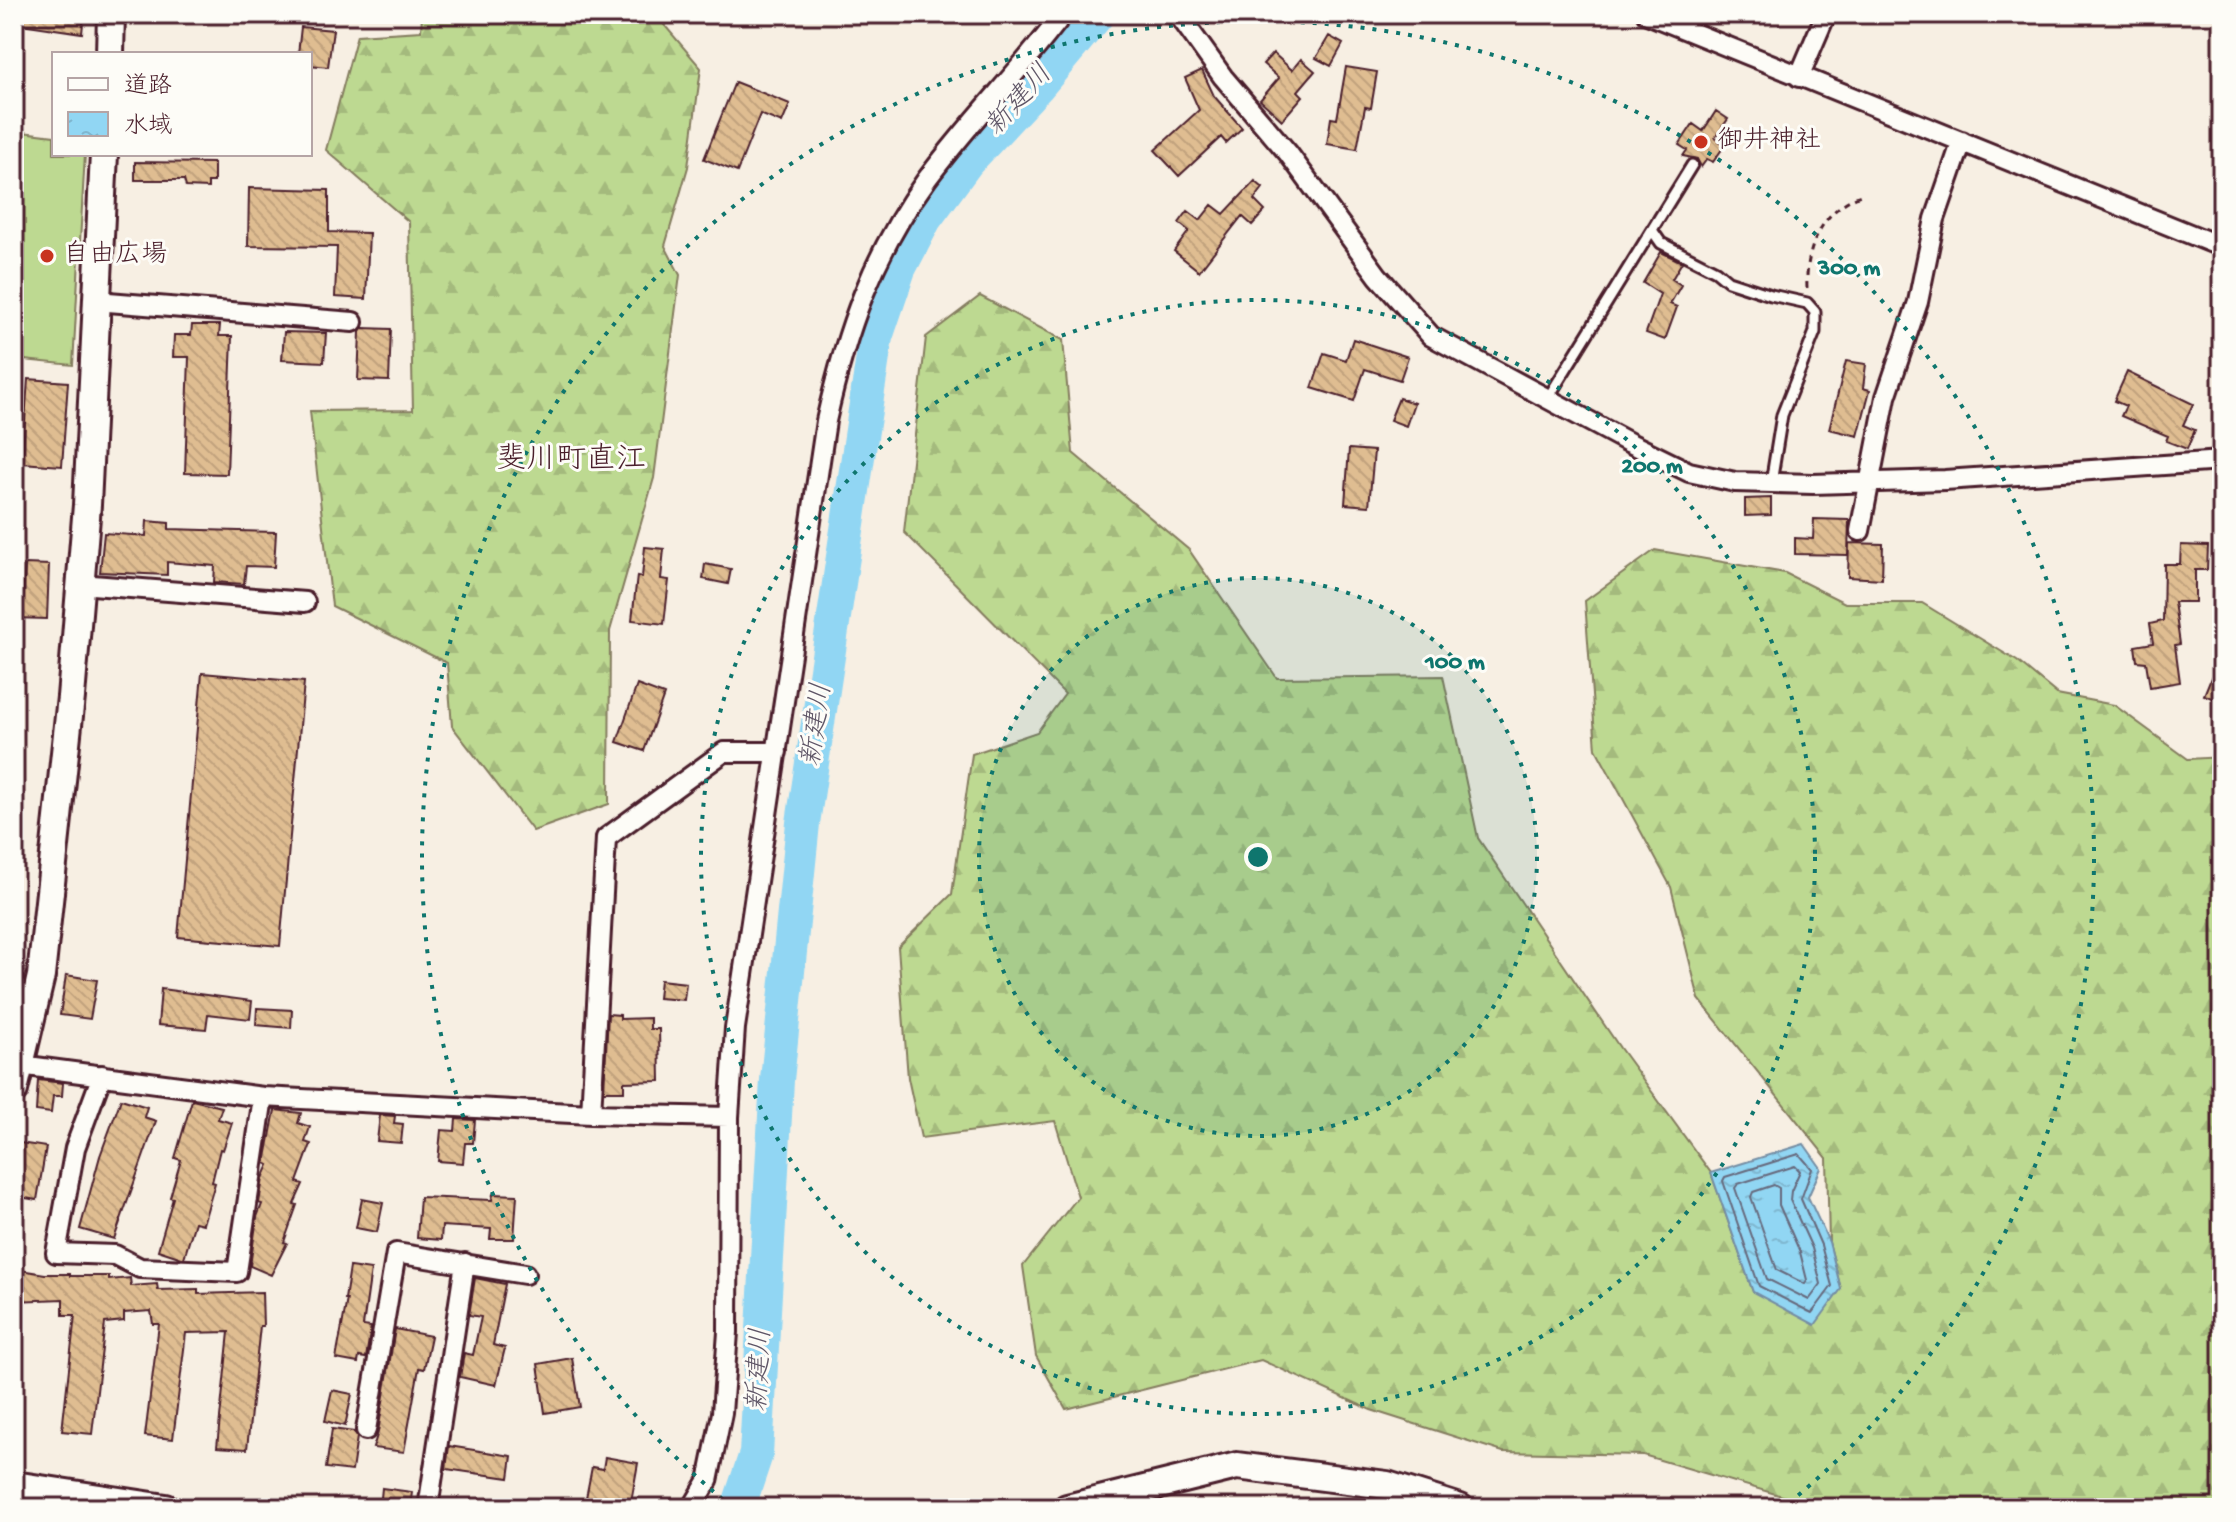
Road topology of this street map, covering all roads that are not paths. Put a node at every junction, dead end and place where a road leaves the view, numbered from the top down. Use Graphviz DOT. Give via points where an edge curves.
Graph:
graph roads {
  1 [pos="111,14"];
  2 [pos="1063,14"];
  3 [pos="1178,14"];
  4 [pos="1647,14"];
  5 [pos="1826,14"];
  6 [pos="110,52"];
  7 [pos="1799,77"];
  8 [pos="1962,141"];
  9 [pos="104,156"];
  10 [pos="1692,165"];
  11 [pos="1652,230"];
  12 [pos="2222,247"];
  13 [pos="96,301"];
  14 [pos="353,322"];
  15 [pos="1548,398"];
  16 [pos="2222,461"];
  17 [pos="1869,482"];
  18 [pos="1771,483"];
  19 [pos="1860,531"];
  20 [pos="80,584"];
  21 [pos="305,602"];
  22 [pos="777,752"];
  23 [pos="102,1075"];
  24 [pos="17,1077"];
  25 [pos="263,1097"];
  26 [pos="591,1114"];
  27 [pos="729,1117"];
  28 [pos="465,1263"];
  29 [pos="525,1274"];
  30 [pos="366,1430"];
  31 [pos="14,1485"];
  32 [pos="119,1504"];
  33 [pos="166,1508"];
  34 [pos="428,1508"];
  35 [pos="692,1508"];
  36 [pos="1067,1508"];
  37 [pos="1460,1508"];
  1 -- 6 [label="street"];
  2 -- 22 [label="street" via="927,180 884,248 858,303 826,421"];
  3 -- 15 [label="street" via="1378,276 1431,336"];
  4 -- 7 [label="street"];
  5 -- 7 [label="street"];
  7 -- 8 [label="street"];
  8 -- 12 [label="street"];
  8 -- 17 [label="street" via="1935,219 1918,302 1893,370"];
  9 -- 13 [label="street"];
  10 -- 11 [label="lane"];
  11 -- 15 [label="lane"];
  11 -- 18 [label="lane" via="1661,243 1728,281 1807,303 1815,312 1815,332 1782,415"];
  13 -- 14 [label="street"];
  13 -- 20 [label="street"];
  15 -- 18 [label="street" via="1689,472"];
  16 -- 17 [label="street"];
  17 -- 18 [label="street"];
  17 -- 19 [label="street"];
  20 -- 21 [label="street"];
  20 -- 24 [label="street" via="41,976"];
  22 -- 26 [label="street" via="724,752 606,838"];
  22 -- 27 [label="street" via="735,1028"];
  23 -- 24 [label="street"];
  23 -- 25 [label="street"];
  23 -- 25 [label="street" via="75,1148 56,1253 115,1255 140,1268 237,1272"];
  25 -- 26 [label="street"];
  26 -- 27 [label="street"];
  27 -- 35 [label="street" via="728,1332 722,1413 708,1481"];
  28 -- 29 [label="street"];
  28 -- 30 [label="street" via="396,1253"];
  28 -- 34 [label="street"];
  31 -- 32 [label="street"];
  32 -- 33 [label="street"];
  36 -- 37 [label="street" via="1237,1466 1387,1485"];
}
